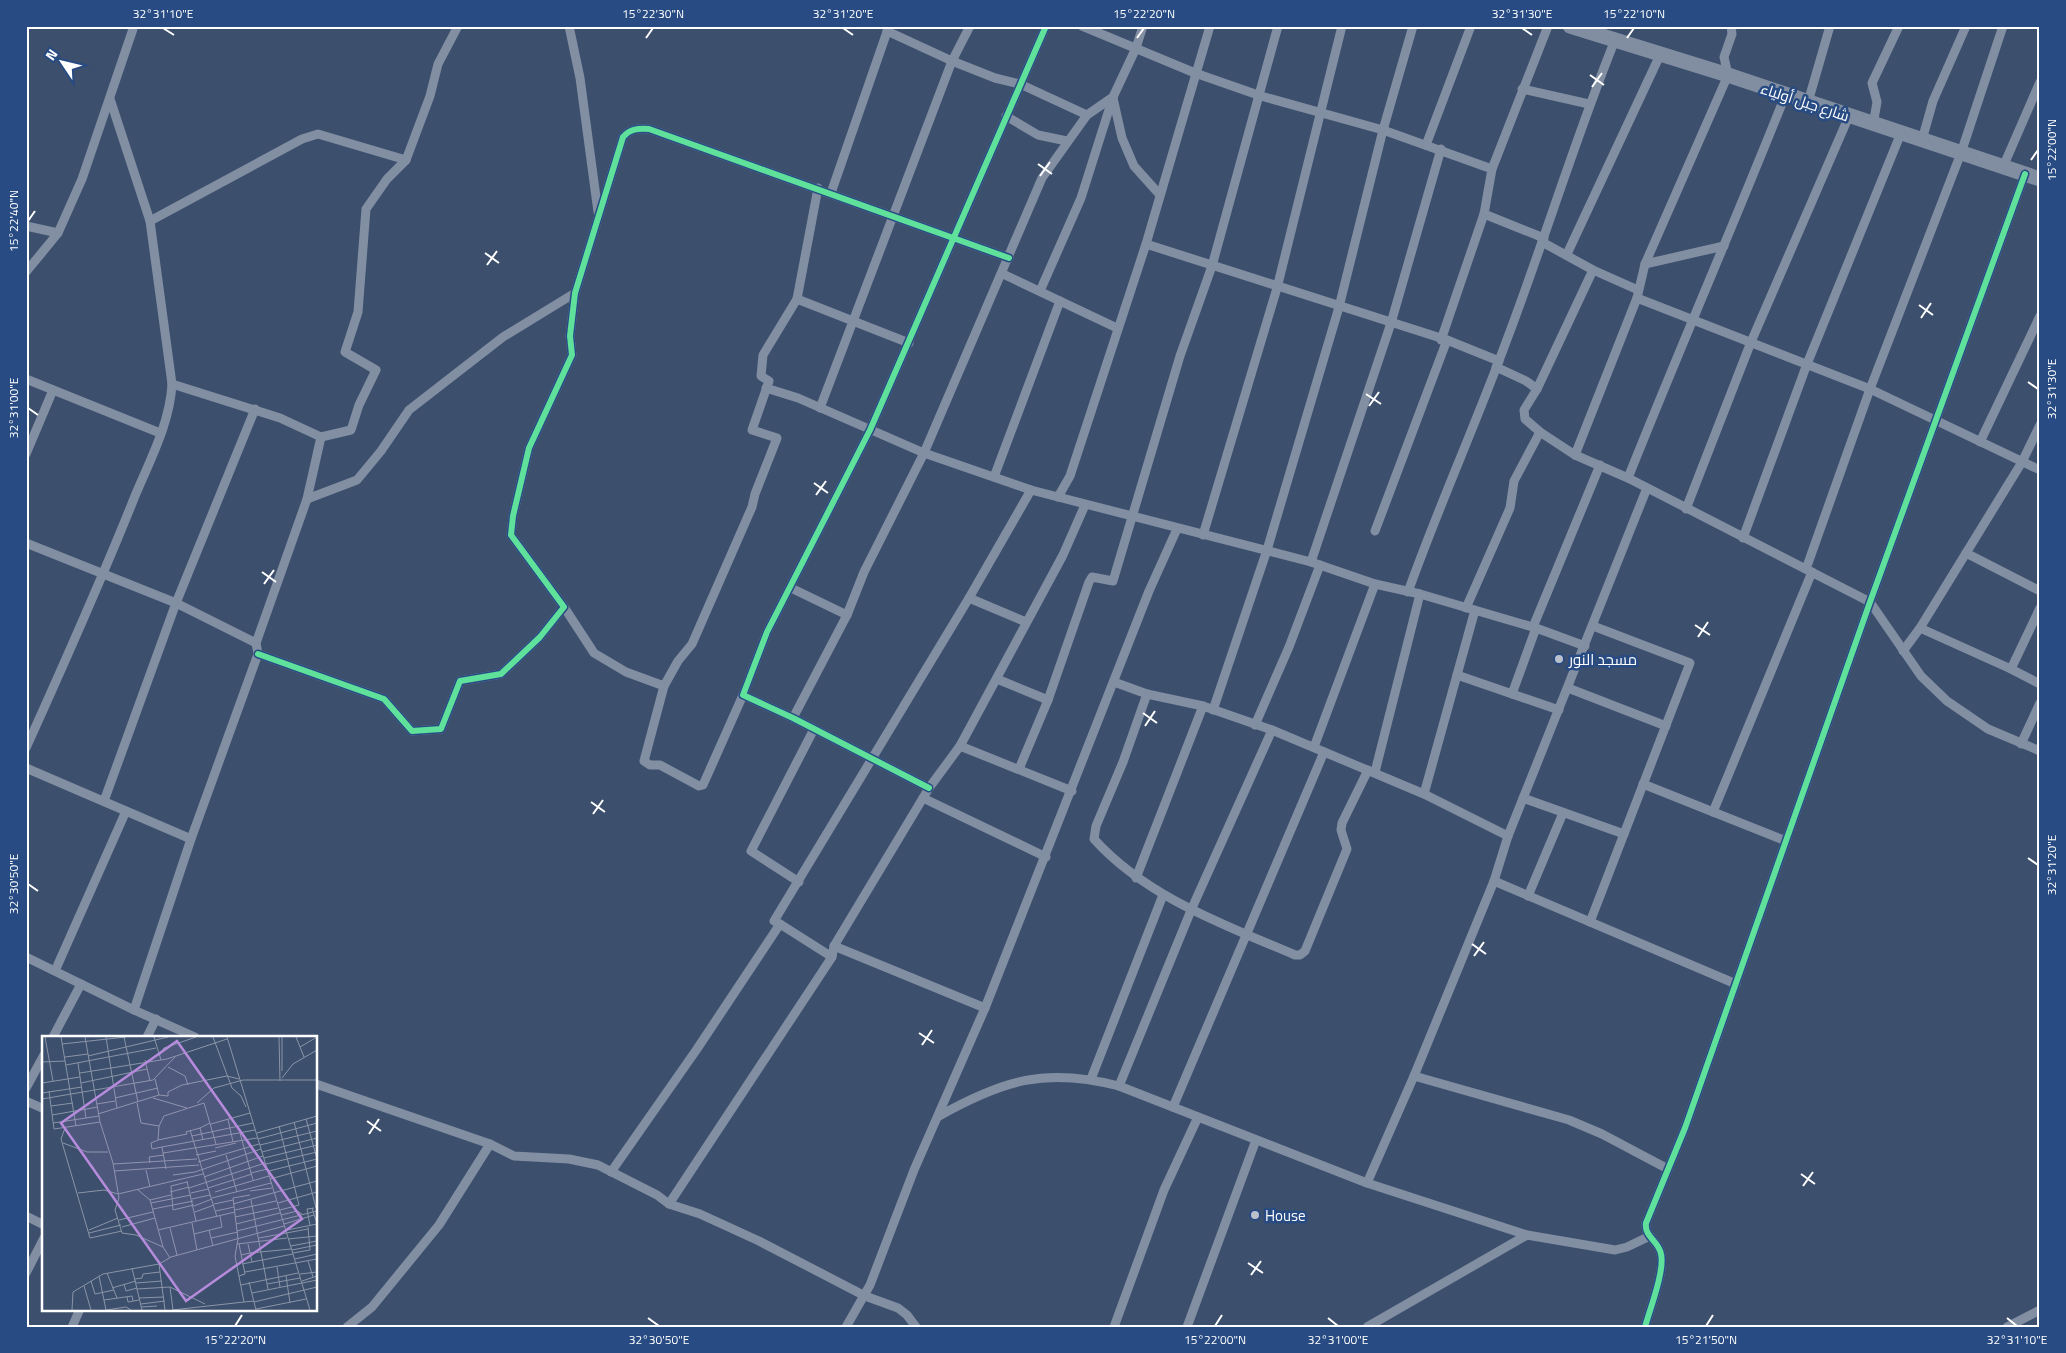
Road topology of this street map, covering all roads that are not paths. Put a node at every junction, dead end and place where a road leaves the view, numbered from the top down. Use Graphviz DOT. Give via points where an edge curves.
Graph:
graph roads {
  1 [pos="134,26"];
  2 [pos="458,26"];
  3 [pos="569,26"];
  4 [pos="970,26"];
  5 [pos="1046,26"];
  6 [pos="1082,26"];
  7 [pos="1143,26"];
  8 [pos="1210,26"];
  9 [pos="1278,26"];
  10 [pos="1342,26"];
  11 [pos="1414,26"];
  12 [pos="1471,26"];
  13 [pos="1548,26"];
  14 [pos="1731,26"];
  15 [pos="1830,26"];
  16 [pos="1899,26"];
  17 [pos="1966,26"];
  18 [pos="2003,26"];
  19 [pos="1574,27"];
  20 [pos="888,29"];
  21 [pos="1615,40"];
  22 [pos="1136,48"];
  23 [pos="1660,54"];
  24 [pos="952,61"];
  25 [pos="1195,73"];
  26 [pos="1728,76"];
  27 [pos="2040,82"];
  28 [pos="1020,84"];
  29 [pos="1522,89"];
  30 [pos="1261,96"];
  31 [pos="1785,96"];
  32 [pos="1113,98"];
  33 [pos="110,99"];
  34 [pos="1808,102"];
  35 [pos="1589,104"];
  36 [pos="1320,112"];
  37 [pos="1087,115"];
  38 [pos="1006,116"];
  39 [pos="1848,116"];
  40 [pos="1874,125"];
  41 [pos="1383,130"];
  42 [pos="1901,133"];
  43 [pos="1922,140"];
  44 [pos="1067,141"];
  45 [pos="1426,145"];
  46 [pos="1441,149"];
  47 [pos="1961,153"];
  48 [pos="406,160"];
  49 [pos="2003,167"];
  50 [pos="1492,169"];
  51 [pos="2025,174"];
  52 [pos="2040,179"];
  53 [pos="818,188"];
  54 [pos="831,192"];
  55 [pos="1160,195"];
  56 [pos="1484,214"];
  57 [pos="599,215"];
  58 [pos="893,216"];
  59 [pos="150,221"];
  60 [pos="26,226"];
  61 [pos="58,233"];
  62 [pos="953,238"];
  63 [pos="1543,240"];
  64 [pos="1146,244"];
  65 [pos="1724,246"];
  66 [pos="1567,254"];
  67 [pos="1009,258"];
  68 [pos="1645,264"];
  69 [pos="1212,266"];
  70 [pos="1593,270"];
  71 [pos="26,272"];
  72 [pos="1003,274"];
  73 [pos="1278,288"];
  74 [pos="1040,291"];
  75 [pos="575,293"];
  76 [pos="1637,294"];
  77 [pos="797,299"];
  78 [pos="1060,301"];
  79 [pos="1339,307"];
  80 [pos="2040,316"];
  81 [pos="854,320"];
  82 [pos="1691,320"];
  83 [pos="1391,322"];
  84 [pos="1117,328"];
  85 [pos="1444,340"];
  86 [pos="909,342"];
  87 [pos="1751,342"];
  88 [pos="1497,364"];
  89 [pos="1807,364"];
  90 [pos="26,378"];
  91 [pos="172,384"];
  92 [pos="766,388"];
  93 [pos="1537,389"];
  94 [pos="1870,389"];
  95 [pos="53,390"];
  96 [pos="820,408"];
  97 [pos="255,409"];
  98 [pos="1935,419"];
  99 [pos="2040,425"];
  100 [pos="870,430"];
  101 [pos="1540,432"];
  102 [pos="160,433"];
  103 [pos="321,437"];
  104 [pos="1980,442"];
  105 [pos="924,453"];
  106 [pos="26,454"];
  107 [pos="1575,455"];
  108 [pos="2022,462"];
  109 [pos="1600,465"];
  110 [pos="2040,470"];
  111 [pos="994,477"];
  112 [pos="1628,478"];
  113 [pos="1647,488"];
  114 [pos="1030,490"];
  115 [pos="1058,497"];
  116 [pos="307,499"];
  117 [pos="1086,505"];
  118 [pos="1686,509"];
  119 [pos="1132,518"];
  120 [pos="1176,529"];
  121 [pos="1375,531"];
  122 [pos="1203,534"];
  123 [pos="1743,538"];
  124 [pos="26,542"];
  125 [pos="1267,550"];
  126 [pos="1966,553"];
  127 [pos="1315,564"];
  128 [pos="1809,571"];
  129 [pos="104,574"];
  130 [pos="1375,584"];
  131 [pos="792,588"];
  132 [pos="2040,591"];
  133 [pos="1408,592"];
  134 [pos="1420,594"];
  135 [pos="969,598"];
  136 [pos="1870,602"];
  137 [pos="176,603"];
  138 [pos="564,607"];
  139 [pos="2040,608"];
  140 [pos="1470,609"];
  141 [pos="846,615"];
  142 [pos="1026,622"];
  143 [pos="1593,626"];
  144 [pos="1534,628"];
  145 [pos="1920,628"];
  146 [pos="256,643"];
  147 [pos="1585,646"];
  148 [pos="1903,651"];
  149 [pos="258,654"];
  150 [pos="2011,669"];
  151 [pos="1457,675"];
  152 [pos="997,680"];
  153 [pos="1114,682"];
  154 [pos="2040,684"];
  155 [pos="664,686"];
  156 [pos="1568,688"];
  157 [pos="1147,694"];
  158 [pos="1512,694"];
  159 [pos="743,695"];
  160 [pos="1048,700"];
  161 [pos="2040,703"];
  162 [pos="1203,706"];
  163 [pos="1213,710"];
  164 [pos="1559,710"];
  165 [pos="793,718"];
  166 [pos="1255,725"];
  167 [pos="1666,726"];
  168 [pos="814,729"];
  169 [pos="1272,730"];
  170 [pos="2021,744"];
  171 [pos="960,746"];
  172 [pos="26,748"];
  173 [pos="1314,748"];
  174 [pos="2040,750"];
  175 [pos="1324,752"];
  176 [pos="872,759"];
  177 [pos="26,768"];
  178 [pos="1019,769"];
  179 [pos="1371,771"];
  180 [pos="1644,784"];
  181 [pos="929,788"];
  182 [pos="1072,791"];
  183 [pos="1424,794"];
  184 [pos="923,798"];
  185 [pos="1523,798"];
  186 [pos="104,801"];
  187 [pos="126,811"];
  188 [pos="1713,812"];
  189 [pos="1563,814"];
  190 [pos="1624,834"];
  191 [pos="1508,836"];
  192 [pos="191,839"];
  193 [pos="1786,841"];
  194 [pos="1046,857"];
  195 [pos="1136,878"];
  196 [pos="799,882"];
  197 [pos="1494,882"];
  198 [pos="1163,895"];
  199 [pos="1528,896"];
  200 [pos="1192,908"];
  201 [pos="1590,922"];
  202 [pos="780,924"];
  203 [pos="1246,934"];
  204 [pos="834,946"];
  205 [pos="26,957"];
  206 [pos="832,957"];
  207 [pos="55,971"];
  208 [pos="81,984"];
  209 [pos="1736,984"];
  210 [pos="985,1008"];
  211 [pos="134,1010"];
  212 [pos="156,1020"];
  213 [pos="54,1036"];
  214 [pos="148,1036"];
  215 [pos="194,1036"];
  216 [pos="42,1059"];
  217 [pos="1414,1076"];
  218 [pos="1091,1079"];
  219 [pos="318,1085"];
  220 [pos="1120,1086"];
  221 [pos="26,1088"];
  222 [pos="26,1101"];
  223 [pos="1173,1107"];
  224 [pos="42,1108"];
  225 [pos="938,1116"];
  226 [pos="1198,1117"];
  227 [pos="1256,1140"];
  228 [pos="490,1144"];
  229 [pos="1668,1169"];
  230 [pos="611,1172"];
  231 [pos="1367,1183"];
  232 [pos="669,1204"];
  233 [pos="26,1216"];
  234 [pos="42,1223"];
  235 [pos="1527,1235"];
  236 [pos="1650,1236"];
  237 [pos="42,1242"];
  238 [pos="26,1273"];
  239 [pos="864,1296"];
  240 [pos="80,1310"];
  241 [pos="2040,1310"];
  242 [pos="72,1327"];
  243 [pos="347,1327"];
  244 [pos="846,1327"];
  245 [pos="916,1327"];
  246 [pos="1114,1327"];
  247 [pos="1187,1327"];
  248 [pos="1367,1327"];
  249 [pos="1645,1327"];
  250 [pos="2007,1327"];
  1 -- 33 [label="street"];
  2 -- 48 [label="street" via="438,64 430,96"];
  3 -- 57 [label="street" via="580,78"];
  4 -- 24 [label="street"];
  5 -- 28 [label="street"];
  6 -- 22 [label="street"];
  7 -- 22 [label="street"];
  8 -- 25 [label="street"];
  9 -- 30 [label="street"];
  10 -- 36 [label="street"];
  11 -- 41 [label="street"];
  12 -- 45 [label="street"];
  13 -- 29 [label="street"];
  14 -- 26 [label="street" via="1732,34 1724,56"];
  15 -- 34 [label="street"];
  16 -- 40 [label="street" via="1872,83 1877,102"];
  17 -- 43 [label="street" via="1933,101"];
  18 -- 47 [label="street"];
  19 -- 21 [label="highway, شارع جبل أولياء"];
  20 -- 24 [label="street"];
  20 -- 54 [label="street"];
  21 -- 23 [label="highway, شارع جبل أولياء"];
  21 -- 35 [label="street"];
  22 -- 25 [label="street"];
  22 -- 32 [label="street"];
  23 -- 26 [label="highway, شارع جبل أولياء"];
  23 -- 66 [label="street"];
  24 -- 28 [label="street"];
  24 -- 58 [label="street"];
  25 -- 30 [label="street"];
  25 -- 55 [label="street"];
  26 -- 31 [label="highway, شارع جبل أولياء"];
  26 -- 68 [label="street"];
  27 -- 49 [label="street"];
  28 -- 37 [label="street"];
  28 -- 38 [label="street"];
  29 -- 35 [label="street"];
  29 -- 50 [label="street"];
  30 -- 36 [label="street"];
  30 -- 69 [label="street"];
  31 -- 34 [label="highway, شارع جبل أولياء"];
  31 -- 65 [label="street"];
  32 -- 37 [label="street"];
  32 -- 55 [label="street" via="1122,138 1134,166"];
  32 -- 74 [label="street" via="1081,198"];
  33 -- 59 [label="street"];
  33 -- 61 [label="street" via="82,179"];
  34 -- 39 [label="highway, شارع جبل أولياء"];
  35 -- 63 [label="street"];
  36 -- 41 [label="street"];
  36 -- 73 [label="street"];
  37 -- 44 [label="street"];
  38 -- 44 [label="street" via="1038,135"];
  38 -- 62 [label="street"];
  39 -- 40 [label="highway, شارع جبل أولياء"];
  39 -- 87 [label="street"];
  40 -- 42 [label="highway, شارع جبل أولياء"];
  41 -- 45 [label="street"];
  41 -- 79 [label="street"];
  42 -- 43 [label="highway, شارع جبل أولياء"];
  42 -- 89 [label="street"];
  43 -- 47 [label="highway, شارع جبل أولياء"];
  44 -- 67 [label="street" via="1042,178"];
  45 -- 46 [label="street"];
  46 -- 50 [label="street"];
  46 -- 83 [label="street"];
  47 -- 49 [label="highway, شارع جبل أولياء"];
  47 -- 94 [label="street"];
  48 -- 59 [label="street" via="318,134 302,139"];
  48 -- 103 [label="street" via="387,179 366,209 358,312 345,352 376,370 351,430"];
  49 -- 51 [label="highway, شارع جبل أولياء"];
  50 -- 56 [label="street"];
  51 -- 52 [label="highway, شارع جبل أولياء"];
  51 -- 98 [label="street"];
  53 -- 54 [label="street"];
  53 -- 57 [label="street" via="640,128 627,132 623,137"];
  53 -- 77 [label="street"];
  54 -- 58 [label="street"];
  55 -- 64 [label="street"];
  56 -- 63 [label="street"];
  56 -- 85 [label="street"];
  57 -- 75 [label="street"];
  58 -- 62 [label="street"];
  58 -- 81 [label="street"];
  59 -- 91 [label="street"];
  60 -- 61 [label="street"];
  61 -- 71 [label="street"];
  62 -- 67 [label="street"];
  62 -- 86 [label="street"];
  63 -- 66 [label="street"];
  63 -- 88 [label="street"];
  64 -- 69 [label="street"];
  64 -- 84 [label="street"];
  65 -- 68 [label="street"];
  65 -- 82 [label="street"];
  66 -- 70 [label="street"];
  67 -- 72 [label="street"];
  68 -- 76 [label="street"];
  69 -- 73 [label="street"];
  69 -- 119 [label="street" via="1180,356"];
  70 -- 76 [label="street"];
  70 -- 93 [label="street"];
  72 -- 74 [label="street"];
  72 -- 105 [label="street"];
  73 -- 79 [label="street"];
  73 -- 122 [label="street"];
  74 -- 78 [label="street"];
  75 -- 116 [label="street" via="503,337 409,410 357,480"];
  75 -- 138 [label="street" via="570,336 572,355 530,448 512,516 511,534"];
  76 -- 82 [label="street"];
  76 -- 107 [label="street"];
  77 -- 81 [label="street"];
  77 -- 92 [label="street" via="763,355 761,376 769,381"];
  78 -- 84 [label="street"];
  78 -- 111 [label="street"];
  79 -- 83 [label="street"];
  79 -- 125 [label="street"];
  80 -- 104 [label="street"];
  81 -- 86 [label="street"];
  81 -- 96 [label="street"];
  82 -- 87 [label="street"];
  82 -- 112 [label="street"];
  83 -- 85 [label="street"];
  83 -- 127 [label="street"];
  84 -- 115 [label="street" via="1070,476"];
  85 -- 88 [label="street"];
  85 -- 121 [label="street"];
  86 -- 100 [label="street"];
  87 -- 89 [label="street"];
  87 -- 118 [label="street"];
  88 -- 93 [label="street"];
  88 -- 133 [label="street"];
  89 -- 94 [label="street"];
  89 -- 123 [label="street"];
  90 -- 95 [label="street"];
  91 -- 97 [label="street"];
  91 -- 102 [label="street" via="171,400"];
  92 -- 96 [label="street"];
  92 -- 155 [label="street" via="752,430 777,438 752,507 692,644"];
  93 -- 101 [label="street" via="1524,415 1525,420"];
  94 -- 98 [label="street"];
  94 -- 128 [label="street"];
  95 -- 102 [label="street"];
  95 -- 106 [label="street"];
  96 -- 100 [label="street"];
  97 -- 103 [label="street"];
  97 -- 137 [label="street"];
  98 -- 104 [label="street"];
  98 -- 136 [label="street"];
  99 -- 108 [label="street"];
  100 -- 105 [label="street"];
  100 -- 131 [label="street"];
  101 -- 107 [label="street"];
  101 -- 140 [label="street" via="1514,481 1510,508"];
  102 -- 129 [label="street"];
  103 -- 116 [label="street"];
  104 -- 108 [label="street"];
  105 -- 111 [label="street"];
  105 -- 141 [label="street"];
  107 -- 109 [label="street"];
  108 -- 110 [label="street"];
  108 -- 126 [label="street"];
  109 -- 112 [label="street"];
  109 -- 144 [label="street"];
  111 -- 114 [label="street"];
  112 -- 113 [label="street"];
  113 -- 118 [label="street"];
  113 -- 143 [label="street"];
  114 -- 115 [label="street"];
  114 -- 135 [label="street"];
  115 -- 117 [label="street"];
  116 -- 146 [label="street"];
  117 -- 119 [label="street"];
  117 -- 142 [label="street"];
  118 -- 123 [label="street"];
  119 -- 120 [label="street"];
  119 -- 160 [label="street" via="1113,581 1096,576 1089,582"];
  120 -- 122 [label="street"];
  120 -- 153 [label="street"];
  122 -- 125 [label="street"];
  123 -- 128 [label="street"];
  124 -- 129 [label="street"];
  125 -- 127 [label="street"];
  125 -- 163 [label="street"];
  126 -- 132 [label="street"];
  126 -- 145 [label="street"];
  127 -- 130 [label="street"];
  127 -- 166 [label="street" via="1289,647"];
  128 -- 136 [label="street"];
  128 -- 188 [label="street"];
  129 -- 137 [label="street"];
  129 -- 172 [label="street"];
  130 -- 133 [label="street"];
  130 -- 173 [label="street"];
  131 -- 141 [label="street"];
  131 -- 159 [label="street" via="767,632"];
  133 -- 134 [label="street"];
  134 -- 140 [label="street"];
  134 -- 179 [label="street"];
  135 -- 142 [label="street"];
  135 -- 176 [label="street"];
  136 -- 148 [label="street"];
  136 -- 193 [label="street"];
  137 -- 146 [label="street"];
  137 -- 186 [label="street"];
  138 -- 149 [label="street" via="540,637 501,674 460,682 441,729 412,731 384,699"];
  138 -- 155 [label="street" via="594,653 626,672"];
  139 -- 150 [label="street"];
  140 -- 144 [label="street"];
  140 -- 151 [label="street"];
  141 -- 165 [label="street"];
  142 -- 152 [label="street"];
  143 -- 147 [label="street"];
  143 -- 167 [label="street" via="1690,663"];
  144 -- 147 [label="street"];
  144 -- 158 [label="street"];
  145 -- 148 [label="street"];
  145 -- 150 [label="street"];
  146 -- 149 [label="street"];
  147 -- 156 [label="street"];
  148 -- 170 [label="street" via="1921,676 1947,701 1988,729"];
  149 -- 192 [label="street"];
  150 -- 154 [label="street"];
  151 -- 158 [label="street"];
  151 -- 183 [label="street"];
  152 -- 160 [label="street"];
  152 -- 171 [label="street"];
  153 -- 157 [label="street"];
  153 -- 182 [label="street"];
  155 -- 159 [label="street" via="644,761 660,765 699,786 703,785"];
  156 -- 164 [label="street"];
  156 -- 167 [label="street"];
  157 -- 162 [label="street"];
  157 -- 195 [label="street" via="1096,826 1094,839"];
  158 -- 164 [label="street"];
  159 -- 165 [label="street"];
  160 -- 178 [label="street"];
  161 -- 170 [label="street"];
  162 -- 163 [label="street"];
  162 -- 195 [label="street"];
  163 -- 166 [label="street"];
  164 -- 185 [label="street"];
  165 -- 168 [label="street"];
  166 -- 169 [label="street"];
  167 -- 180 [label="street"];
  168 -- 176 [label="street"];
  168 -- 196 [label="street" via="751,851"];
  169 -- 173 [label="street"];
  169 -- 200 [label="street"];
  170 -- 174 [label="street"];
  171 -- 178 [label="street"];
  171 -- 181 [label="street"];
  173 -- 175 [label="street"];
  175 -- 179 [label="street"];
  175 -- 203 [label="street"];
  176 -- 181 [label="street"];
  176 -- 196 [label="street"];
  177 -- 186 [label="street"];
  178 -- 182 [label="street"];
  179 -- 183 [label="street"];
  179 -- 203 [label="street" via="1342,823 1347,849 1305,951 1295,955"];
  180 -- 188 [label="street"];
  180 -- 190 [label="street"];
  181 -- 184 [label="street"];
  182 -- 194 [label="street"];
  183 -- 191 [label="street"];
  184 -- 194 [label="street"];
  184 -- 204 [label="street"];
  185 -- 189 [label="street"];
  185 -- 191 [label="street"];
  186 -- 187 [label="street"];
  187 -- 192 [label="street"];
  187 -- 207 [label="street"];
  188 -- 193 [label="street"];
  189 -- 190 [label="street"];
  189 -- 199 [label="street"];
  190 -- 201 [label="street"];
  191 -- 197 [label="street"];
  192 -- 211 [label="street"];
  193 -- 209 [label="street"];
  194 -- 210 [label="street"];
  195 -- 198 [label="street"];
  196 -- 202 [label="street" via="774,921"];
  197 -- 199 [label="street"];
  197 -- 217 [label="street"];
  198 -- 200 [label="street"];
  198 -- 218 [label="street"];
  199 -- 201 [label="street"];
  200 -- 203 [label="street"];
  200 -- 220 [label="street"];
  201 -- 209 [label="street"];
  202 -- 206 [label="street"];
  202 -- 230 [label="street" via="698,1050"];
  203 -- 223 [label="street"];
  204 -- 206 [label="street"];
  204 -- 210 [label="street"];
  205 -- 207 [label="street"];
  206 -- 232 [label="street"];
  207 -- 208 [label="street"];
  208 -- 211 [label="street"];
  208 -- 213 [label="street"];
  209 -- 229 [label="street"];
  210 -- 225 [label="street"];
  211 -- 212 [label="street"];
  212 -- 214 [label="street"];
  212 -- 215 [label="street"];
  216 -- 221 [label="street"];
  217 -- 229 [label="street" via="1569,1120"];
  217 -- 231 [label="street"];
  218 -- 220 [label="street"];
  218 -- 225 [label="street" via="1055,1077 1004,1085 970,1098"];
  219 -- 228 [label="street"];
  220 -- 223 [label="street"];
  222 -- 224 [label="street"];
  223 -- 226 [label="street"];
  225 -- 239 [label="street"];
  226 -- 227 [label="street"];
  226 -- 246 [label="street" via="1164,1190"];
  227 -- 231 [label="street"];
  227 -- 247 [label="street"];
  228 -- 230 [label="street" via="514,1156 569,1159 598,1165"];
  228 -- 243 [label="street" via="438,1225 372,1308"];
  229 -- 236 [label="street" via="1646,1223"];
  230 -- 232 [label="street"];
  231 -- 235 [label="street"];
  232 -- 239 [label="street" via="700,1214 759,1241"];
  233 -- 234 [label="street"];
  235 -- 236 [label="street" via="1615,1250"];
  235 -- 248 [label="street"];
  236 -- 249 [label="street" via="1660,1251 1662,1263"];
  237 -- 238 [label="street"];
  239 -- 244 [label="street"];
  239 -- 245 [label="street" via="902,1311"];
  240 -- 242 [label="street"];
  241 -- 250 [label="street"];
}
